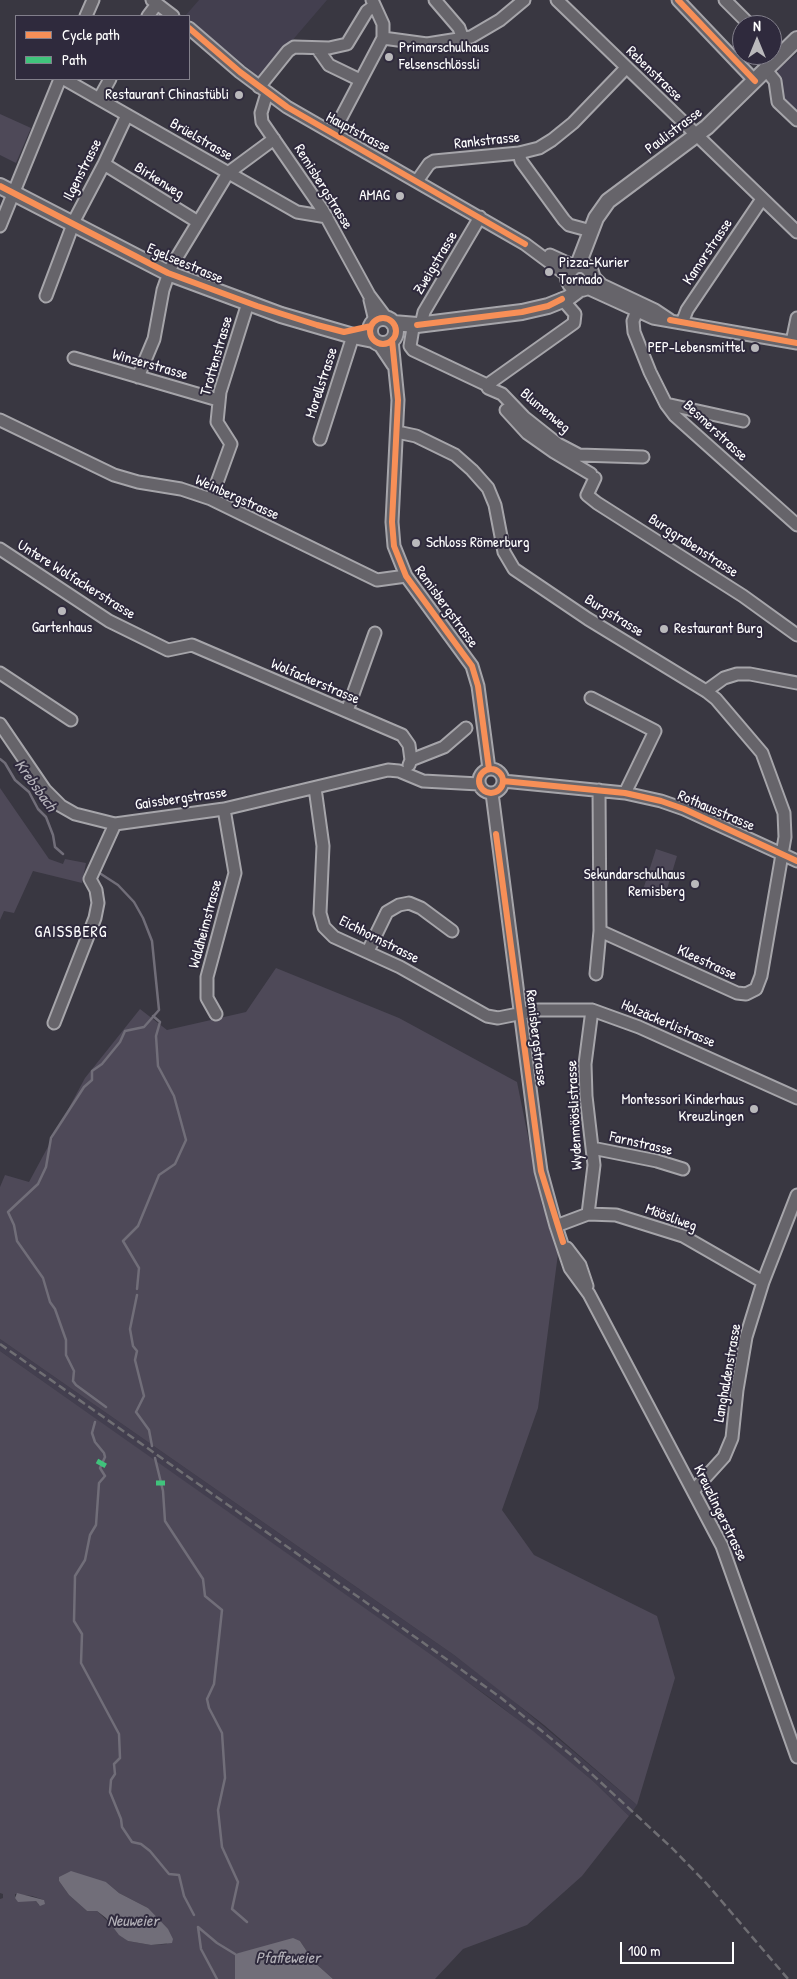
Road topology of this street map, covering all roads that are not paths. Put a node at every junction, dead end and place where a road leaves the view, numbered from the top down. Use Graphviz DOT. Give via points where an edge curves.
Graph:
graph roads {
  1 [pos="93,0"];
  2 [pos="435,0"];
  3 [pos="524,0"];
  4 [pos="557,0"];
  5 [pos="678,0"];
  6 [pos="725,0"];
  7 [pos="154,2"];
  8 [pos="373,3"];
  9 [pos="86,15"];
  10 [pos="148,15"];
  11 [pos="172,15"];
  12 [pos="740,15"];
  13 [pos="190,29"];
  14 [pos="383,38"];
  15 [pos="463,39"];
  16 [pos="797,39"];
  17 [pos="797,46"];
  18 [pos="317,48"];
  19 [pos="782,48"];
  20 [pos="782,50"];
  21 [pos="769,65"];
  22 [pos="626,68"];
  23 [pos="766,70"];
  24 [pos="62,80"];
  25 [pos="64,80"];
  26 [pos="109,80"];
  27 [pos="360,80"];
  28 [pos="755,81"];
  29 [pos="263,90"];
  30 [pos="98,99"];
  31 [pos="127,115"];
  32 [pos="797,120"];
  33 [pos="333,133"];
  34 [pos="697,135"];
  35 [pos="274,139"];
  36 [pos="519,153"];
  37 [pos="104,164"];
  38 [pos="228,173"];
  39 [pos="418,180"];
  40 [pos="0,186"];
  41 [pos="13,193"];
  42 [pos="762,199"];
  43 [pos="327,217"];
  44 [pos="480,217"];
  45 [pos="198,222"];
  46 [pos="74,224"];
  47 [pos="0,226"];
  48 [pos="591,231"];
  49 [pos="797,232"];
  50 [pos="168,273"];
  51 [pos="579,276"];
  52 [pos="46,296"];
  53 [pos="562,299"];
  54 [pos="248,303"];
  55 [pos="638,307"];
  56 [pos="797,318"];
  57 [pos="676,321"];
  58 [pos="417,326"];
  59 [pos="383,331"];
  60 [pos="348,334"];
  61 [pos="795,343"];
  62 [pos="74,358"];
  63 [pos="138,377"];
  64 [pos="488,386"];
  65 [pos="218,400"];
  66 [pos="666,404"];
  67 [pos="0,420"];
  68 [pos="743,421"];
  69 [pos="397,432"];
  70 [pos="320,439"];
  71 [pos="554,452"];
  72 [pos="643,457"];
  73 [pos="211,499"];
  74 [pos="797,525"];
  75 [pos="0,550"];
  76 [pos="406,576"];
  77 [pos="375,633"];
  78 [pos="797,635"];
  79 [pos="192,645"];
  80 [pos="0,673"];
  81 [pos="797,683"];
  82 [pos="706,691"];
  83 [pos="591,698"];
  84 [pos="346,711"];
  85 [pos="71,720"];
  86 [pos="0,724"];
  87 [pos="466,728"];
  88 [pos="412,760"];
  89 [pos="489,769"];
  90 [pos="406,774"];
  91 [pos="503,781"];
  92 [pos="479,784"];
  93 [pos="314,788"];
  94 [pos="599,790"];
  95 [pos="625,792"];
  96 [pos="492,793"];
  97 [pos="224,809"];
  98 [pos="115,824"];
  99 [pos="782,853"];
  100 [pos="797,861"];
  101 [pos="452,931"];
  102 [pos="600,931"];
  103 [pos="368,951"];
  104 [pos="596,974"];
  105 [pos="592,1010"];
  106 [pos="520,1013"];
  107 [pos="216,1014"];
  108 [pos="54,1023"];
  109 [pos="797,1098"];
  110 [pos="592,1148"];
  111 [pos="684,1169"];
  112 [pos="797,1195"];
  113 [pos="588,1214"];
  114 [pos="556,1226"];
  115 [pos="763,1282"];
  116 [pos="589,1294"];
  117 [pos="694,1490"];
  118 [pos="797,1757"];
  1 -- 9 [label="street"];
  2 -- 15 [label="street" via="459,28"];
  3 -- 15 [label="street" via="480,33"];
  4 -- 22 [label="street, Rebenstrasse"];
  5 -- 28 [label="street"];
  6 -- 12 [label="street"];
  7 -- 10 [label="street"];
  7 -- 11 [label="street"];
  8 -- 14 [label="street" via="384,27"];
  8 -- 18 [label="street" via="347,44"];
  13 -- 29 [label="street, Hauptstrasse"];
  14 -- 15 [label="street" via="427,44"];
  14 -- 27 [label="street"];
  16 -- 19 [label="main road, Paulistrasse"];
  17 -- 20 [label="main road, Paulistrasse"];
  18 -- 27 [label="street" via="329,65"];
  18 -- 29 [label="street" via="300,46 288,51"];
  21 -- 23 [label="main road, Paulistrasse"];
  22 -- 34 [label="street, Rebenstrasse"];
  22 -- 36 [label="street, Rankstrasse" via="562,133 539,148"];
  23 -- 28 [label="main road, Paulistrasse"];
  23 -- 32 [label="street" via="775,81 778,102"];
  24 -- 41 [label="street"];
  25 -- 30 [label="street, Brüelstrasse"];
  26 -- 30 [label="street"];
  27 -- 33 [label="street"];
  28 -- 34 [label="main road, Paulistrasse"];
  29 -- 33 [label="street, Hauptstrasse" via="306,120"];
  29 -- 35 [label="street, Remisbergstrasse" via="261,117"];
  30 -- 31 [label="street, Brüelstrasse"];
  31 -- 37 [label="street, Ilgenstrasse"];
  31 -- 38 [label="street, Brüelstrasse"];
  33 -- 39 [label="street, Hauptstrasse"];
  34 -- 42 [label="street, Rebenstrasse"];
  34 -- 48 [label="main road, Paulistrasse" via="608,201"];
  35 -- 38 [label="street"];
  35 -- 43 [label="street, Remisbergstrasse"];
  36 -- 39 [label="street, Rankstrasse" via="434,161"];
  36 -- 48 [label="street" via="521,161 564,220 569,225"];
  37 -- 45 [label="street, Birkenweg"];
  37 -- 46 [label="street, Ilgenstrasse"];
  38 -- 43 [label="street, Brüelstrasse" via="297,212"];
  38 -- 45 [label="street"];
  39 -- 44 [label="street, Hauptstrasse"];
  40 -- 41 [label="main road, Egelseestrasse"];
  41 -- 46 [label="main road, Egelseestrasse"];
  41 -- 47 [label="street"];
  42 -- 49 [label="street, Rebenstrasse"];
  42 -- 57 [label="street, Kamorstrasse" via="687,310"];
  43 -- 59 [label="street, Remisbergstrasse" via="369,295"];
  44 -- 51 [label="street, Hauptstrasse"];
  44 -- 58 [label="street, Zweigstrasse"];
  45 -- 50 [label="street"];
  46 -- 50 [label="main road, Egelseestrasse"];
  46 -- 52 [label="street, Ilgenstrasse"];
  48 -- 51 [label="main road, Paulistrasse"];
  50 -- 54 [label="main road, Egelseestrasse"];
  50 -- 63 [label="street" via="154,339"];
  51 -- 53 [label="main road"];
  51 -- 55 [label="street, Hauptstrasse"];
  53 -- 58 [label="main road, Egelseestrasse" via="522,312"];
  53 -- 64 [label="street" via="575,314 576,320 571,327"];
  54 -- 60 [label="main road, Egelseestrasse"];
  54 -- 65 [label="street, Trottenstrasse"];
  55 -- 57 [label="street, Hauptstrasse" via="652,318"];
  55 -- 66 [label="street, Besmerstrasse" via="633,327 637,341"];
  56 -- 61 [label="street"];
  57 -- 61 [label="street, Hauptstrasse"];
  58 -- 59 [label="main road, Egelseestrasse"];
  58 -- 64 [label="street, Blumenweg" via="410,346 413,350"];
  59 -- 60 [label="main road, Egelseestrasse"];
  59 -- 69 [label="street, Remisbergstrasse" via="398,385"];
  60 -- 70 [label="street, Morellstrasse"];
  62 -- 63 [label="street, Winzerstrasse"];
  63 -- 65 [label="street, Winzerstrasse"];
  64 -- 71 [label="street, Blumenweg" via="492,395 527,432"];
  64 -- 72 [label="street, Blumenweg" via="502,394 524,417 558,444 579,455"];
  65 -- 73 [label="street, Trottenstrasse" via="217,422 231,444"];
  66 -- 68 [label="street"];
  66 -- 74 [label="street, Besmerstrasse" via="675,416"];
  67 -- 73 [label="street, Weinbergstrasse" via="114,475"];
  69 -- 76 [label="street, Remisbergstrasse" via="393,536"];
  69 -- 82 [label="street, Burgstrasse" via="416,436 455,456 488,488 495,505 504,552 514,569 588,619"];
  71 -- 78 [label="street, Burggrabenstrasse" via="593,476 587,495 597,503 743,596"];
  73 -- 76 [label="street, Weinbergstrasse" via="377,580"];
  75 -- 79 [label="street, Untere Wolfackerstrasse" via="132,633 168,650"];
  76 -- 89 [label="street, Remisbergstrasse" via="472,666 478,686"];
  77 -- 84 [label="street"];
  79 -- 84 [label="street, Wolfackerstrasse"];
  80 -- 85 [label="street"];
  81 -- 82 [label="street" via="737,674 724,678"];
  82 -- 99 [label="street, Burgstrasse" via="762,753 784,813"];
  83 -- 95 [label="street" via="655,731"];
  84 -- 88 [label="street, Wolfackerstrasse" via="402,735 409,745"];
  86 -- 98 [label="street, Gaissbergstrasse" via="45,790 61,806 75,814"];
  87 -- 88 [label="street" via="444,747"];
  88 -- 90 [label="street"];
  89 -- 91 [label="street" via="499,772"];
  89 -- 92 [label="street" via="482,773"];
  90 -- 92 [label="street, Gaissbergstrasse" via="423,781"];
  90 -- 93 [label="street, Gaissbergstrasse" via="388,770"];
  91 -- 94 [label="street, Rothausstrasse"];
  91 -- 96 [label="street" via="500,789"];
  92 -- 96 [label="street" via="484,791"];
  93 -- 97 [label="street, Gaissbergstrasse"];
  93 -- 103 [label="street, Eichhornstrasse" via="324,846 321,920 334,936"];
  94 -- 95 [label="street, Rothausstrasse"];
  94 -- 102 [label="street"];
  95 -- 99 [label="street, Rothausstrasse" via="684,809"];
  96 -- 106 [label="street, Remisbergstrasse"];
  97 -- 98 [label="street, Gaissbergstrasse"];
  97 -- 107 [label="street, Waldheimstrasse" via="235,873 207,977 207,998"];
  98 -- 108 [label="street" via="90,879 96,890 96,918"];
  99 -- 100 [label="street, Rothausstrasse"];
  99 -- 102 [label="street, Kleestrasse" via="761,976 751,993 737,994"];
  101 -- 103 [label="street" via="421,908 409,903 399,905 387,912"];
  102 -- 104 [label="street"];
  103 -- 106 [label="street, Eichhornstrasse" via="487,1016 498,1018"];
  105 -- 106 [label="street, Holzäckerlistrasse"];
  105 -- 109 [label="street, Holzäckerlistrasse" via="640,1027"];
  105 -- 110 [label="street, Wydenmööslistrasse" via="585,1064"];
  106 -- 114 [label="street, Remisbergstrasse" via="541,1171"];
  110 -- 111 [label="street, Farnstrasse"];
  110 -- 113 [label="street, Wydenmööslistrasse" via="593,1179"];
  112 -- 115 [label="street, Langhaldenstrasse"];
  113 -- 114 [label="street"];
  113 -- 115 [label="street, Möösliweg" via="616,1215 683,1236"];
  114 -- 116 [label="street, Remisbergstrasse" via="570,1268"];
  115 -- 117 [label="street, Langhaldenstrasse" via="746,1337 732,1438 724,1457"];
  116 -- 117 [label="street, Kreuzlingerstrasse"];
  117 -- 118 [label="street, Kreuzlingerstrasse" via="728,1562"];
}
